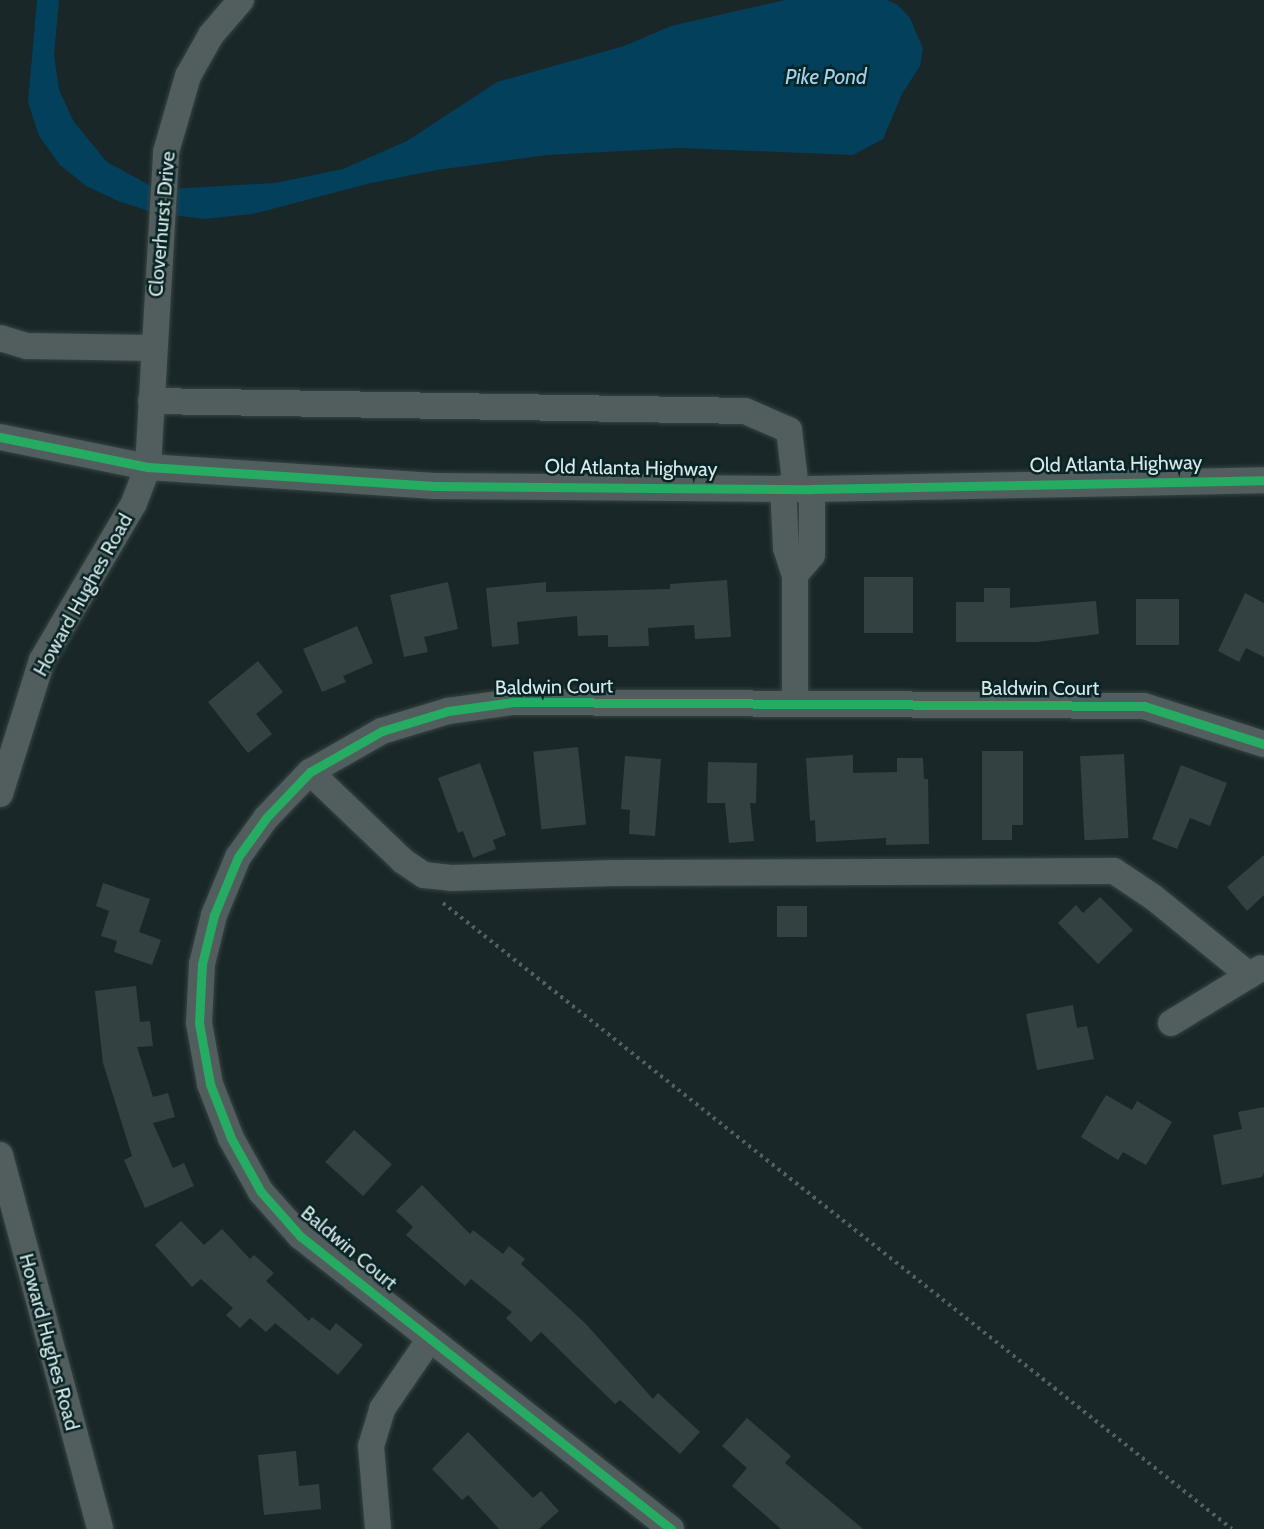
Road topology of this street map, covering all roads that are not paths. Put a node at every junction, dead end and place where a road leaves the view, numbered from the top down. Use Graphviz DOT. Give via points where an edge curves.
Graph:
graph roads {
  1 [pos="241,0"];
  2 [pos="0,338"];
  3 [pos="153,348"];
  4 [pos="151,401"];
  5 [pos="0,437"];
  6 [pos="148,467"];
  7 [pos="1264,480"];
  8 [pos="797,489"];
  9 [pos="795,704"];
  10 [pos="1264,744"];
  11 [pos="310,772"];
  12 [pos="0,794"];
  13 [pos="1257,970"];
  14 [pos="1171,1023"];
  15 [pos="0,1155"];
  16 [pos="430,1339"];
  17 [pos="100,1529"];
  18 [pos="378,1529"];
  19 [pos="672,1529"];
  1 -- 3 [label="street, Cloverhurst Drive" via="211,35 188,76 166,152"];
  2 -- 3 [label="street" via="27,346"];
  3 -- 4 [label="street, Cloverhurst Drive"];
  4 -- 6 [label="street, Cloverhurst Drive"];
  4 -- 8 [label="street" via="745,411 789,430"];
  5 -- 6 [label="street, Old Atlanta Highway"];
  6 -- 8 [label="street, Old Atlanta Highway" via="434,486"];
  6 -- 12 [label="street, Howard Hughes Road" via="134,503 42,660"];
  7 -- 8 [label="street, Old Atlanta Highway"];
  8 -- 9 [label="street" via="812,555 795,575"];
  9 -- 10 [label="street, Baldwin Court" via="1144,706"];
  9 -- 11 [label="street, Baldwin Court" via="513,702 448,711 382,730"];
  11 -- 13 [label="street" via="403,861 424,875 451,878 613,873 1114,871"];
  11 -- 16 [label="street, Baldwin Court" via="266,818 238,857 214,915 202,964 199,1023 210,1084 231,1138 261,1192 301,1237"];
  13 -- 14 [label="street"];
  15 -- 17 [label="street, Howard Hughes Road"];
  16 -- 18 [label="street" via="382,1409 370,1446"];
  16 -- 19 [label="street, Baldwin Court"];
}
